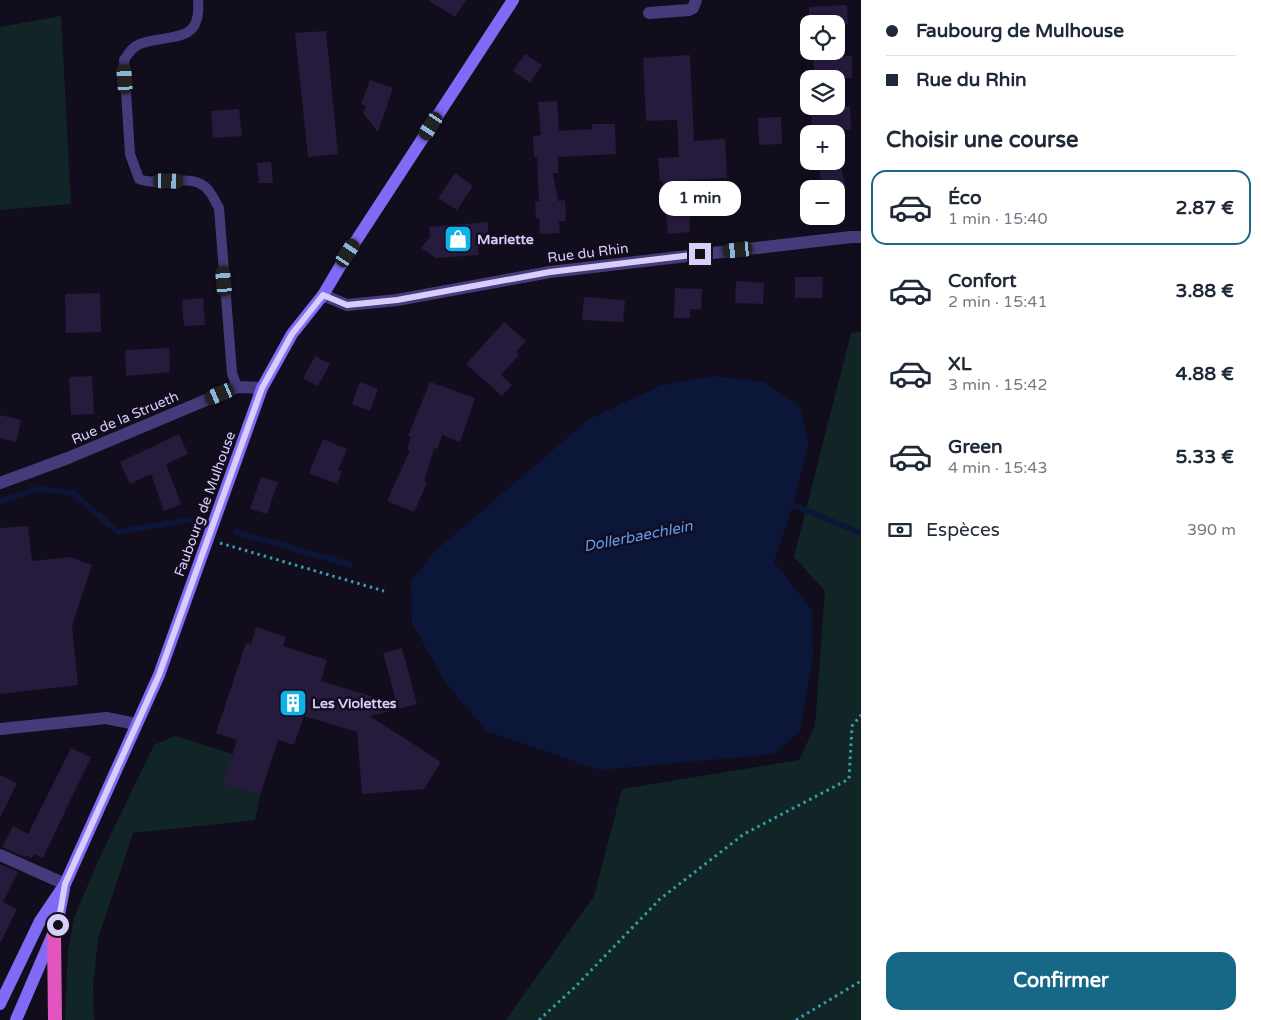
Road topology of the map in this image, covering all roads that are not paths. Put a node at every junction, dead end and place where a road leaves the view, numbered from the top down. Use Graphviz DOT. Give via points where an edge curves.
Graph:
graph roads {
  1 [pos="198,0"];
  2 [pos="513,0"];
  3 [pos="696,0"];
  4 [pos="649,13"];
  5 [pos="861,237"];
  6 [pos="323,295"];
  7 [pos="237,387"];
  8 [pos="262,388"];
  9 [pos="0,483"];
  10 [pos="136,724"];
  11 [pos="0,729"];
  12 [pos="0,855"];
  13 [pos="65,884"];
  14 [pos="54,933"];
  15 [pos="0,1004"];
  16 [pos="16,1020"];
  17 [pos="55,1020"];
  1 -- 7 [label="lane" via="199,14 194,27 184,36 141,44 132,49 124,60 130,154 139,179 148,183 196,181 209,190 218,208 232,372"];
  2 -- 6 [label="main road, Faubourg de Mulhouse"];
  3 -- 4 [label="street" via="689,10"];
  5 -- 6 [label="street, Rue du Rhin" via="550,272 397,300 347,305"];
  6 -- 8 [label="main road, Faubourg de Mulhouse" via="292,334"];
  7 -- 8 [label="street, Rue de la Strueth"];
  7 -- 9 [label="street, Rue de la Strueth"];
  8 -- 10 [label="main road, Faubourg de Mulhouse" via="159,675"];
  10 -- 11 [label="street" via="106,718"];
  10 -- 13 [label="main road, Faubourg de Mulhouse"];
  12 -- 13 [label="street"];
  13 -- 14 [label="main road, Faubourg de Mulhouse"];
  13 -- 15 [label="main road, Faubourg de Mulhouse" via="40,921"];
  14 -- 16 [label="main road, Faubourg de Mulhouse"];
  14 -- 17 [label="highway"];
}
